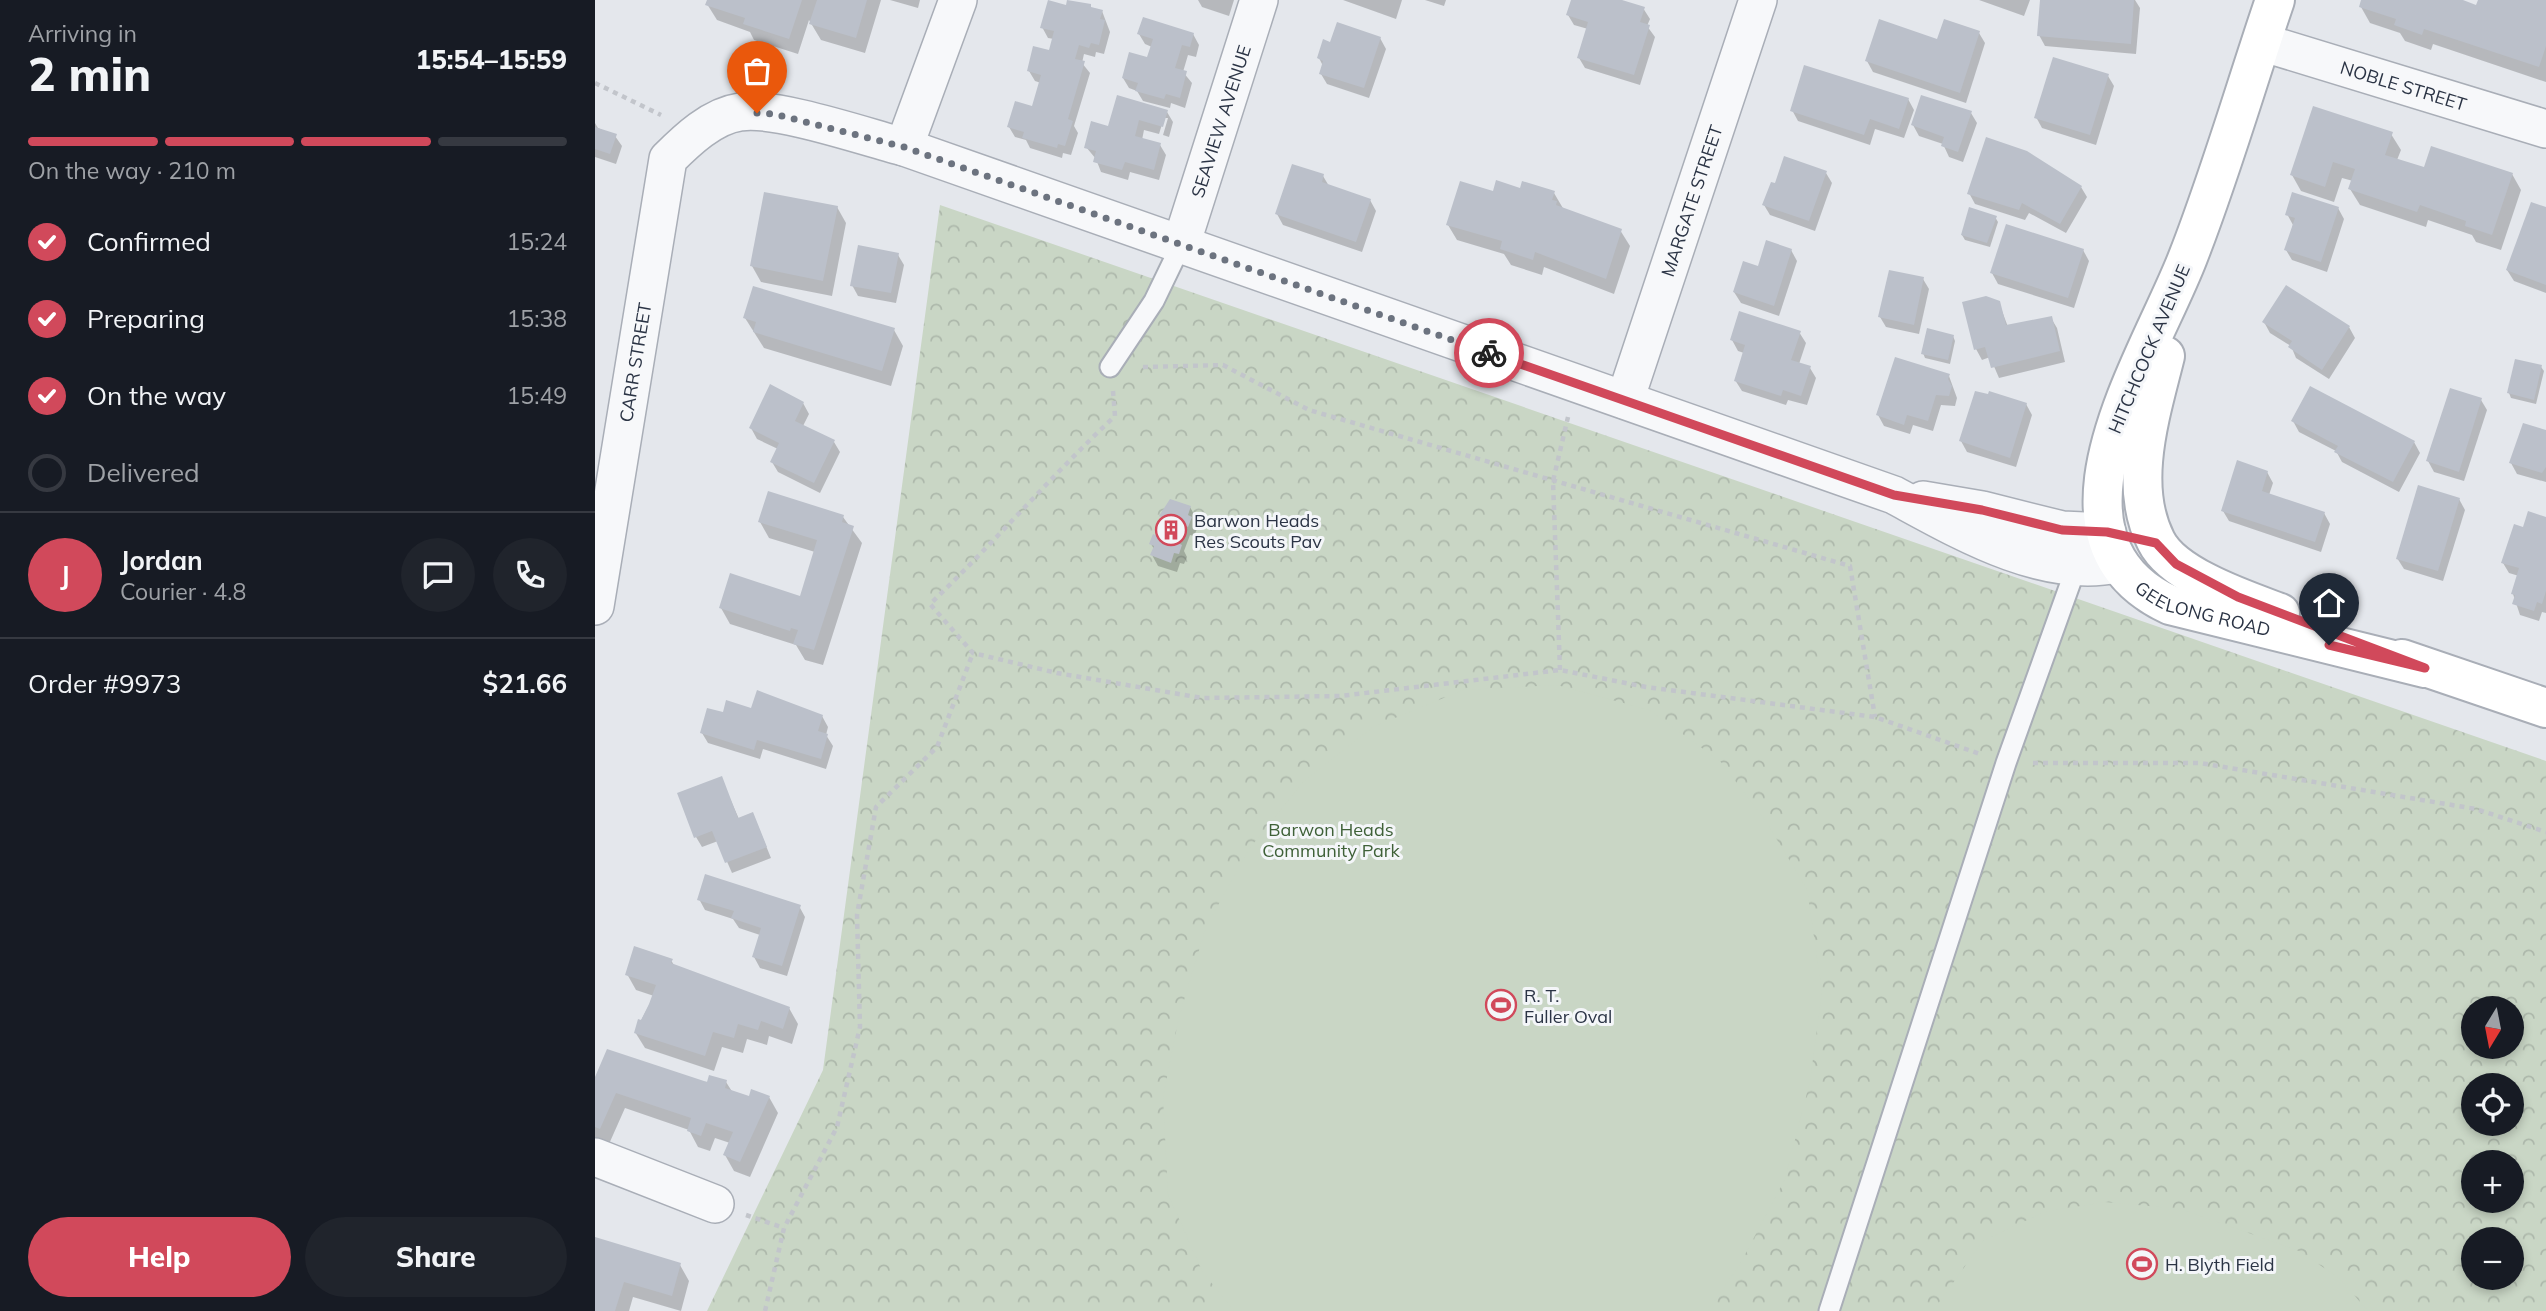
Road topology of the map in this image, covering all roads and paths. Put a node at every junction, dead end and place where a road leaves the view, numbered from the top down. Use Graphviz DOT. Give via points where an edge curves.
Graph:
graph roads {
  1 [pos="958,0"];
  2 [pos="1259,0"];
  3 [pos="1758,0"];
  4 [pos="2275,0"];
  5 [pos="2261,42"];
  6 [pos="595,83"];
  7 [pos="2546,129"];
  8 [pos="696,132"];
  9 [pos="904,147"];
  10 [pos="1181,245"];
  11 [pos="2188,257"];
  12 [pos="1110,367"];
  13 [pos="1576,383"];
  14 [pos="1625,400"];
  15 [pos="1553,481"];
  16 [pos="1894,495"];
  17 [pos="2104,543"];
  18 [pos="2156,543"];
  19 [pos="2076,568"];
  20 [pos="595,606"];
  21 [pos="973,653"];
  22 [pos="2425,668"];
  23 [pos="1560,670"];
  24 [pos="2546,708"];
  25 [pos="1875,717"];
  26 [pos="2006,763"];
  27 [pos="2546,832"];
  28 [pos="595,1157"];
  29 [pos="715,1204"];
  30 [pos="765,1311"];
  31 [pos="1829,1311"];
  1 -- 9 [label="street"];
  2 -- 10 [label="street, SEAVIEW AVENUE"];
  3 -- 14 [label="street, MARGATE STREET"];
  4 -- 5 [label="street, HITCHCOCK AVENUE"];
  5 -- 7 [label="street, NOBLE STREET"];
  5 -- 11 [label="street, HITCHCOCK AVENUE"];
  6 -- 8 [label="path"];
  8 -- 9 [label="street, CARR STREET" via="739,111 774,114"];
  8 -- 20 [label="street, CARR STREET" via="668,159"];
  9 -- 10 [label="street, CARR STREET"];
  10 -- 12 [label="lane" via="1154,301"];
  10 -- 13 [label="street, CARR STREET"];
  11 -- 17 [label="street, HITCHCOCK AVENUE" via="2108,448"];
  11 -- 18 [label="street, HITCHCOCK AVENUE" via="2143,463 2148,517"];
  12 -- 15 [label="path" via="1223,365 1309,410"];
  12 -- 21 [label="path" via="1115,416 930,604"];
  13 -- 14 [label="street, CARR STREET"];
  13 -- 15 [label="path"];
  14 -- 16 [label="street, CARR STREET"];
  15 -- 23 [label="path"];
  15 -- 25 [label="path" via="1850,566"];
  16 -- 17 [label="street"];
  16 -- 19 [label="street" via="1972,537"];
  17 -- 18 [label="street"];
  17 -- 19 [label="street"];
  17 -- 22 [label="street, GEELONG ROAD" via="2145,593 2171,605"];
  18 -- 22 [label="street, GEELONG ROAD" via="2176,564 2238,597"];
  19 -- 26 [label="lane"];
  21 -- 23 [label="path" via="1202,698 1340,696"];
  21 -- 30 [label="path" via="937,747 876,807 857,915 860,1027 837,1127 784,1228"];
  22 -- 24 [label="street, GEELONG ROAD"];
  23 -- 25 [label="path" via="1646,687"];
  25 -- 26 [label="path"];
  26 -- 27 [label="path" via="2200,763 2476,809"];
  26 -- 31 [label="lane"];
  28 -- 29 [label="street"];
}
